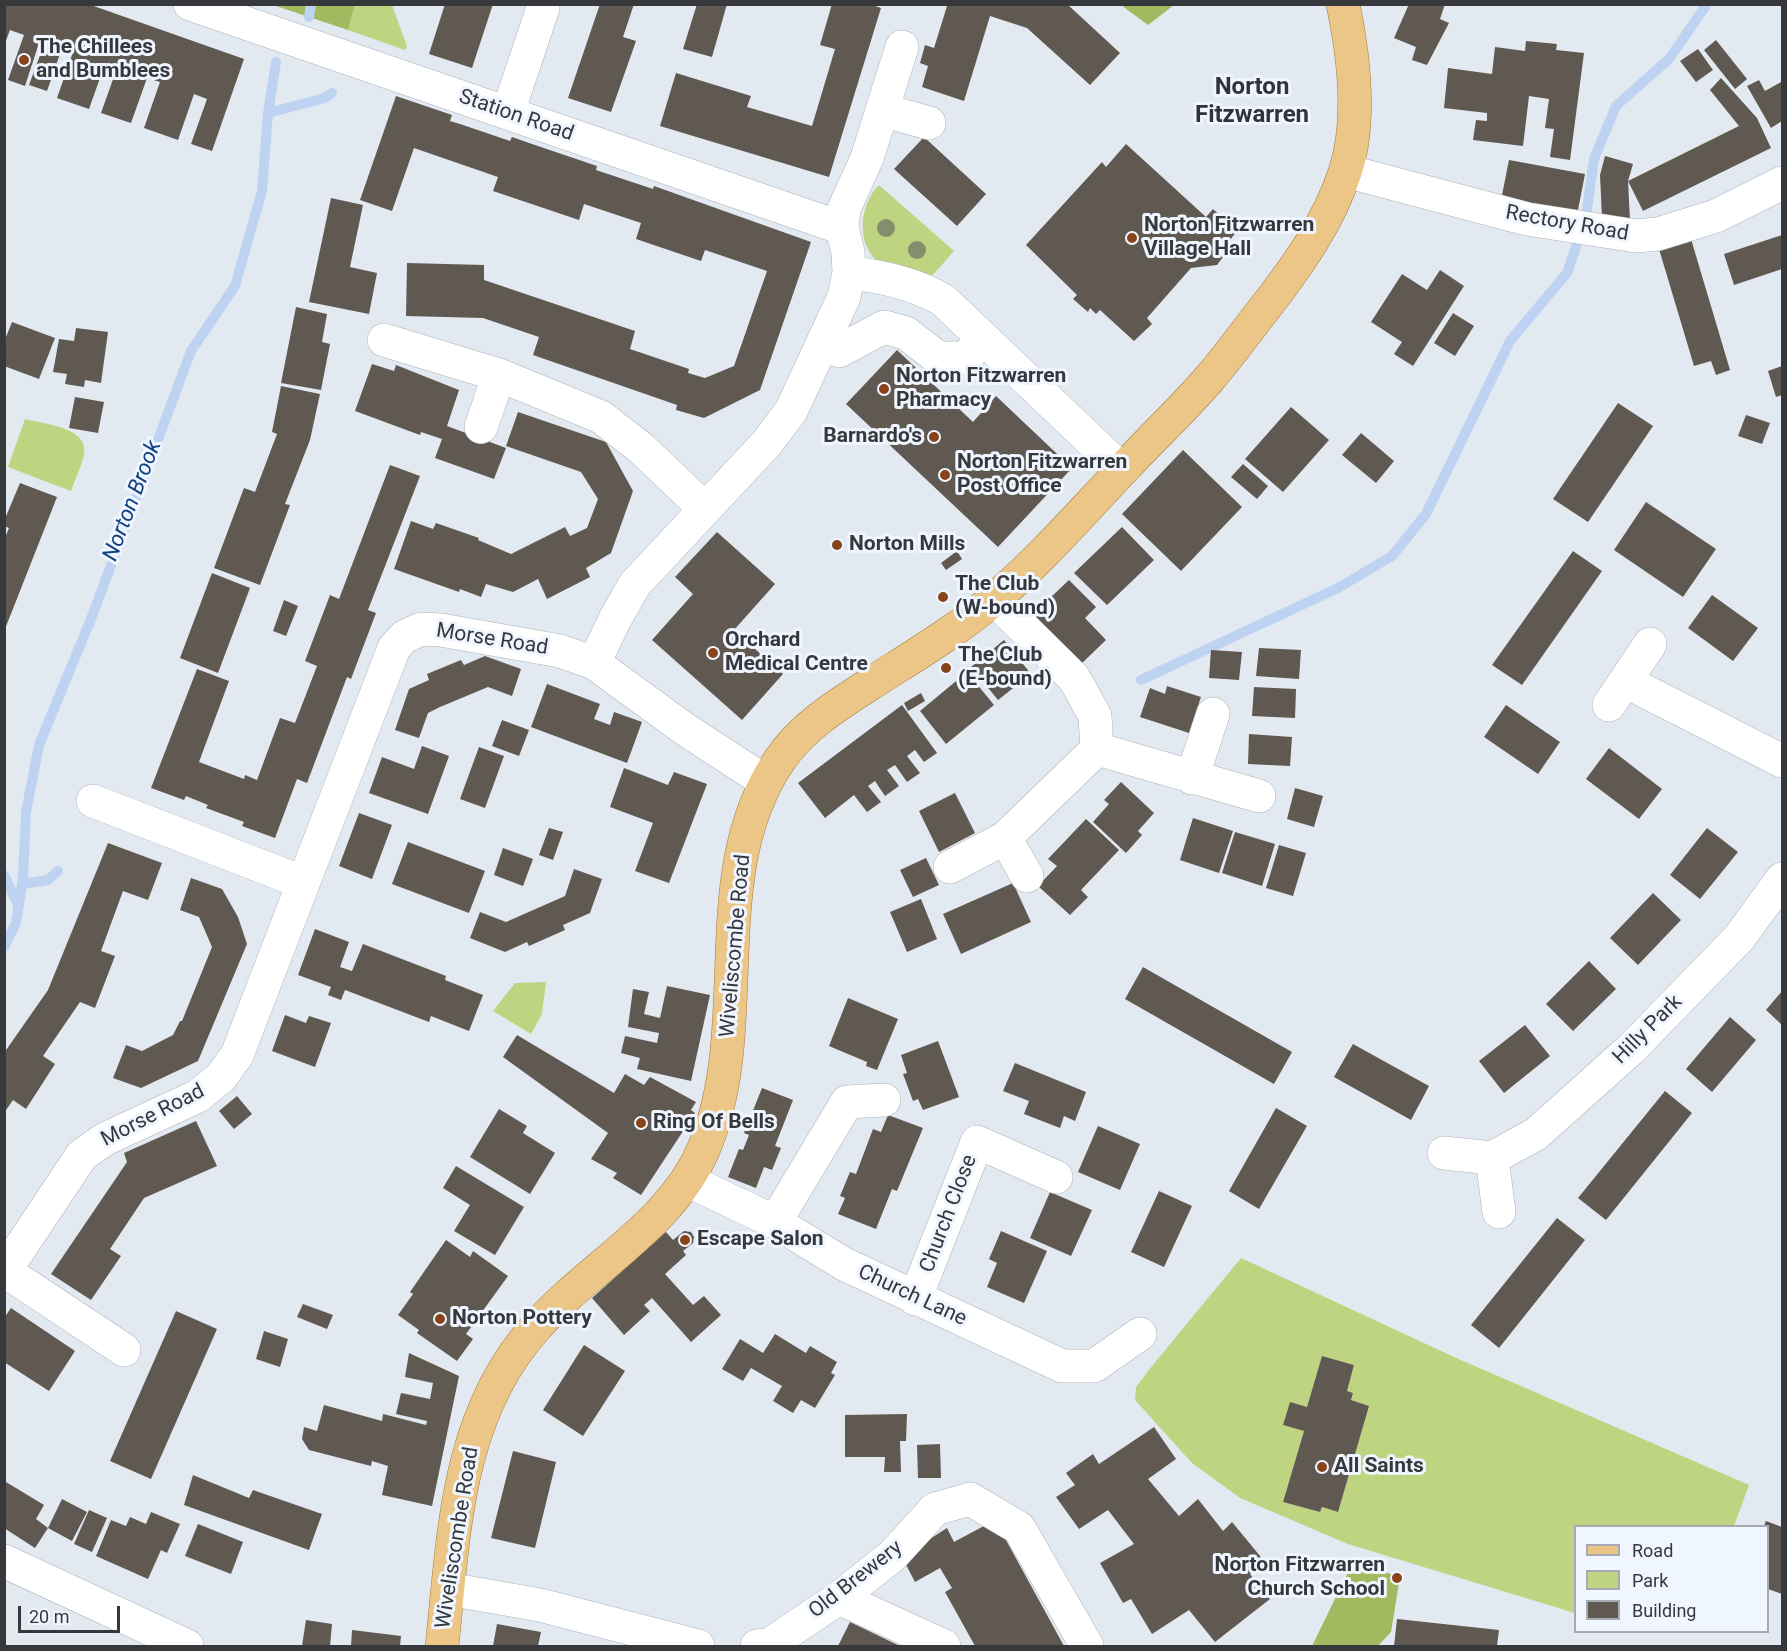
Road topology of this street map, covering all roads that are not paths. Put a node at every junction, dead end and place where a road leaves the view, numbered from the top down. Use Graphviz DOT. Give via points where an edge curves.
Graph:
graph roads {
  1 [pos="190,4"];
  2 [pos="1343,4"];
  3 [pos="543,8"];
  4 [pos="902,47"];
  5 [pos="882,110"];
  6 [pos="508,112"];
  7 [pos="929,123"];
  8 [pos="1346,171"];
  9 [pos="1782,183"];
  10 [pos="842,228"];
  11 [pos="849,273"];
  12 [pos="384,340"];
  13 [pos="985,340"];
  14 [pos="822,345"];
  15 [pos="499,375"];
  16 [pos="481,427"];
  17 [pos="1122,470"];
  18 [pos="704,508"];
  19 [pos="994,599"];
  20 [pos="1650,644"];
  21 [pos="594,663"];
  22 [pos="1213,714"];
  23 [pos="1098,749"];
  24 [pos="1782,761"];
  25 [pos="1192,778"];
  26 [pos="766,782"];
  27 [pos="1258,796"];
  28 [pos="93,801"];
  29 [pos="1005,838"];
  30 [pos="950,867"];
  31 [pos="1027,876"];
  32 [pos="1782,879"];
  33 [pos="302,882"];
  34 [pos="884,1100"];
  35 [pos="1444,1153"];
  36 [pos="1492,1158"];
  37 [pos="1056,1177"];
  38 [pos="687,1180"];
  39 [pos="1499,1212"];
  40 [pos="775,1222"];
  41 [pos="5,1271"];
  42 [pos="915,1299"];
  43 [pos="1140,1334"];
  44 [pos="124,1350"];
  45 [pos="19,1568"];
  46 [pos="448,1589"];
  47 [pos="839,1598"];
  48 [pos="187,1647"];
  49 [pos="442,1647"];
  50 [pos="698,1647"];
  51 [pos="757,1647"];
  52 [pos="944,1647"];
  53 [pos="1087,1647"];
  1 -- 6 [label="street, Station Road"];
  2 -- 8 [label="main road, Wiveliscombe Road" via="1353,69 1353,117"];
  3 -- 6 [label="street"];
  4 -- 5 [label="street"];
  5 -- 7 [label="street"];
  5 -- 10 [label="street" via="867,158 844,209"];
  6 -- 10 [label="street, Station Road"];
  8 -- 9 [label="street, Rectory Road" via="1469,206 1636,236 1658,234 1716,216"];
  8 -- 17 [label="main road, Wiveliscombe Road" via="1322,224 1286,280 1207,381"];
  10 -- 11 [label="street"];
  11 -- 13 [label="street" via="926,290 943,300"];
  11 -- 14 [label="street" via="844,297"];
  12 -- 15 [label="street"];
  13 -- 14 [label="street" via="964,358 938,358 906,333 884,327 839,351"];
  13 -- 17 [label="street"];
  14 -- 18 [label="street" via="791,411 766,444"];
  15 -- 16 [label="street"];
  15 -- 18 [label="street" via="601,417 642,449"];
  17 -- 19 [label="main road, Wiveliscombe Road"];
  18 -- 21 [label="street" via="635,584"];
  19 -- 23 [label="street" via="1074,678 1095,716"];
  19 -- 26 [label="main road, Wiveliscombe Road" via="941,639 817,720 783,755"];
  20 -- 24 [label="street" via="1618,693"];
  21 -- 26 [label="street, Morse Road"];
  21 -- 33 [label="street, Morse Road" via="560,651 441,630 421,629 404,637 394,648"];
  22 -- 25 [label="street"];
  23 -- 25 [label="street"];
  23 -- 29 [label="street"];
  25 -- 27 [label="street"];
  26 -- 38 [label="main road, Wiveliscombe Road" via="754,807 740,865 728,1056 719,1107 703,1151"];
  28 -- 33 [label="street"];
  29 -- 30 [label="street"];
  29 -- 31 [label="street"];
  32 -- 36 [label="street, Hilly Park" via="1739,938 1632,1048 1536,1134"];
  33 -- 41 [label="street, Morse Road" via="230,1066 198,1096 105,1139 82,1155"];
  34 -- 40 [label="street" via="847,1102"];
  35 -- 36 [label="street"];
  36 -- 39 [label="street"];
  37 -- 42 [label="street, Church Close" via="977,1142"];
  38 -- 40 [label="street, Church Lane"];
  38 -- 46 [label="main road, Wiveliscombe Road" via="659,1214 536,1326 502,1370 483,1408 471,1446"];
  40 -- 42 [label="street, Church Lane" via="844,1264"];
  41 -- 44 [label="street, Morse Road"];
  42 -- 43 [label="street, Church Lane" via="1062,1366 1094,1366"];
  45 -- 48 [label="street"];
  46 -- 49 [label="main road, Wiveliscombe Road"];
  46 -- 50 [label="street" via="540,1605"];
  47 -- 51 [label="street, Old Brewery" via="769,1644"];
  47 -- 52 [label="street"];
  47 -- 53 [label="street, Old Brewery" via="892,1556 936,1509 970,1499 1019,1528"];
}
